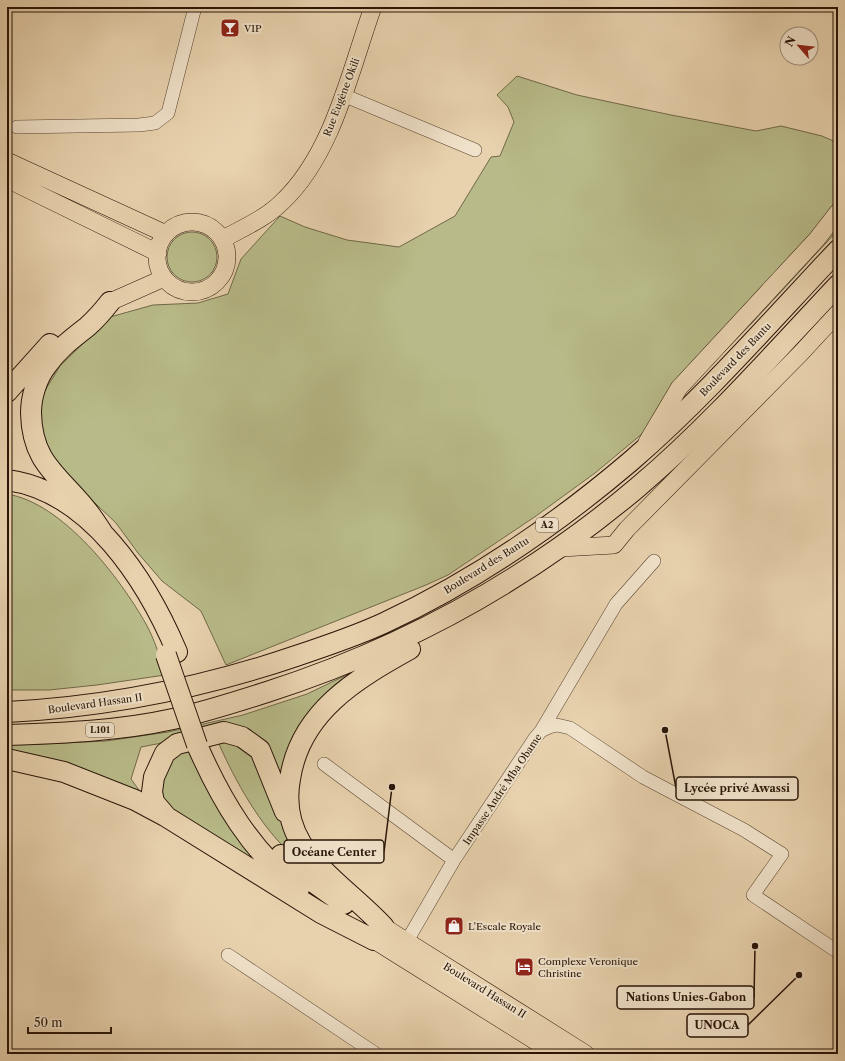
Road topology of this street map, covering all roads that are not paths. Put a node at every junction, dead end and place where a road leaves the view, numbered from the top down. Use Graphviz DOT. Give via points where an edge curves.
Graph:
graph roads {
  1 [pos="195,7"];
  2 [pos="373,7"];
  3 [pos="343,95"];
  4 [pos="17,127"];
  5 [pos="475,150"];
  6 [pos="7,161"];
  7 [pos="7,179"];
  8 [pos="838,212"];
  9 [pos="166,234"];
  10 [pos="223,239"];
  11 [pos="838,250"];
  12 [pos="158,253"];
  13 [pos="164,278"];
  14 [pos="838,285"];
  15 [pos="110,302"];
  16 [pos="838,313"];
  17 [pos="7,392"];
  18 [pos="643,449"];
  19 [pos="7,480"];
  20 [pos="7,490"];
  21 [pos="104,535"];
  22 [pos="561,548"];
  23 [pos="542,561"];
  24 [pos="654,561"];
  25 [pos="172,654"];
  26 [pos="183,689"];
  27 [pos="7,702"];
  28 [pos="108,702"];
  29 [pos="7,712"];
  30 [pos="193,715"];
  31 [pos="541,731"];
  32 [pos="7,735"];
  33 [pos="7,759"];
  34 [pos="324,764"];
  35 [pos="171,820"];
  36 [pos="293,826"];
  37 [pos="454,860"];
  38 [pos="379,934"];
  39 [pos="407,942"];
  40 [pos="838,952"];
  41 [pos="228,954"];
  42 [pos="376,1054"];
  43 [pos="556,1054"];
  44 [pos="586,1054"];
  1 -- 4 [label="street" via="168,113 155,123 139,126"];
  2 -- 3 [label="main road, Rue Eugène Okili"];
  3 -- 5 [label="street"];
  3 -- 10 [label="main road, Rue Eugène Okili" via="313,163 294,190 266,215"];
  6 -- 9 [label="main road"];
  7 -- 12 [label="main road"];
  8 -- 18 [label="main road" via="679,388"];
  9 -- 10 [label="main road" via="184,223 196,222 216,230"];
  9 -- 12 [label="main road" via="160,243"];
  10 -- 13 [label="main road" via="227,249 225,270 212,286 202,291 191,292 181,290"];
  11 -- 18 [label="highway, Boulevard des Bantu / A2" via="727,368"];
  12 -- 13 [label="main road" via="160,270"];
  13 -- 15 [label="main road"];
  14 -- 22 [label="highway, A2" via="682,447 639,486"];
  15 -- 17 [label="highway" via="94,309 59,335"];
  15 -- 21 [label="highway" via="46,366 33,392 31,408 35,446 43,460 84,507"];
  16 -- 22 [label="main road" via="614,545"];
  18 -- 26 [label="highway, Boulevard des Bantu / A2" via="586,496 523,542 418,606 381,624 318,648 238,675"];
  19 -- 21 [label="highway" via="27,483 52,494 80,513"];
  20 -- 25 [label="highway" via="24,494 52,509 90,539 133,593"];
  21 -- 25 [label="highway" via="147,590 167,628"];
  22 -- 23 [label="highway, A2"];
  23 -- 30 [label="highway, A2" via="475,602 388,646 299,682"];
  23 -- 36 [label="highway" via="530,575 509,591 387,661 330,701 301,741 292,766 288,805"];
  24 -- 31 [label="street" via="616,604"];
  25 -- 38 [label="highway" via="204,743 260,829 279,852 304,875"];
  26 -- 28 [label="highway, Boulevard Hassan II"];
  27 -- 28 [label="highway" via="84,698"];
  28 -- 29 [label="highway, Boulevard Hassan II"];
  30 -- 32 [label="highway, L101" via="115,728"];
  31 -- 37 [label="street, Impasse André Mba Obame"];
  31 -- 40 [label="street, Impasse André Mba Obame" via="557,725 570,728 643,777 744,830 782,854 753,895"];
  33 -- 35 [label="highway" via="74,775 131,798"];
  34 -- 37 [label="street"];
  35 -- 36 [label="highway" via="154,802 152,792 154,777 165,753 178,744 224,732 242,737 260,750"];
  35 -- 38 [label="highway" via="283,890"];
  36 -- 38 [label="highway" via="301,843"];
  37 -- 39 [label="street, Impasse André Mba Obame"];
  38 -- 39 [label="main road, Boulevard Hassan II"];
  38 -- 43 [label="main road, Boulevard Hassan II"];
  39 -- 44 [label="main road, Boulevard Hassan II"];
  41 -- 42 [label="street"];
}
